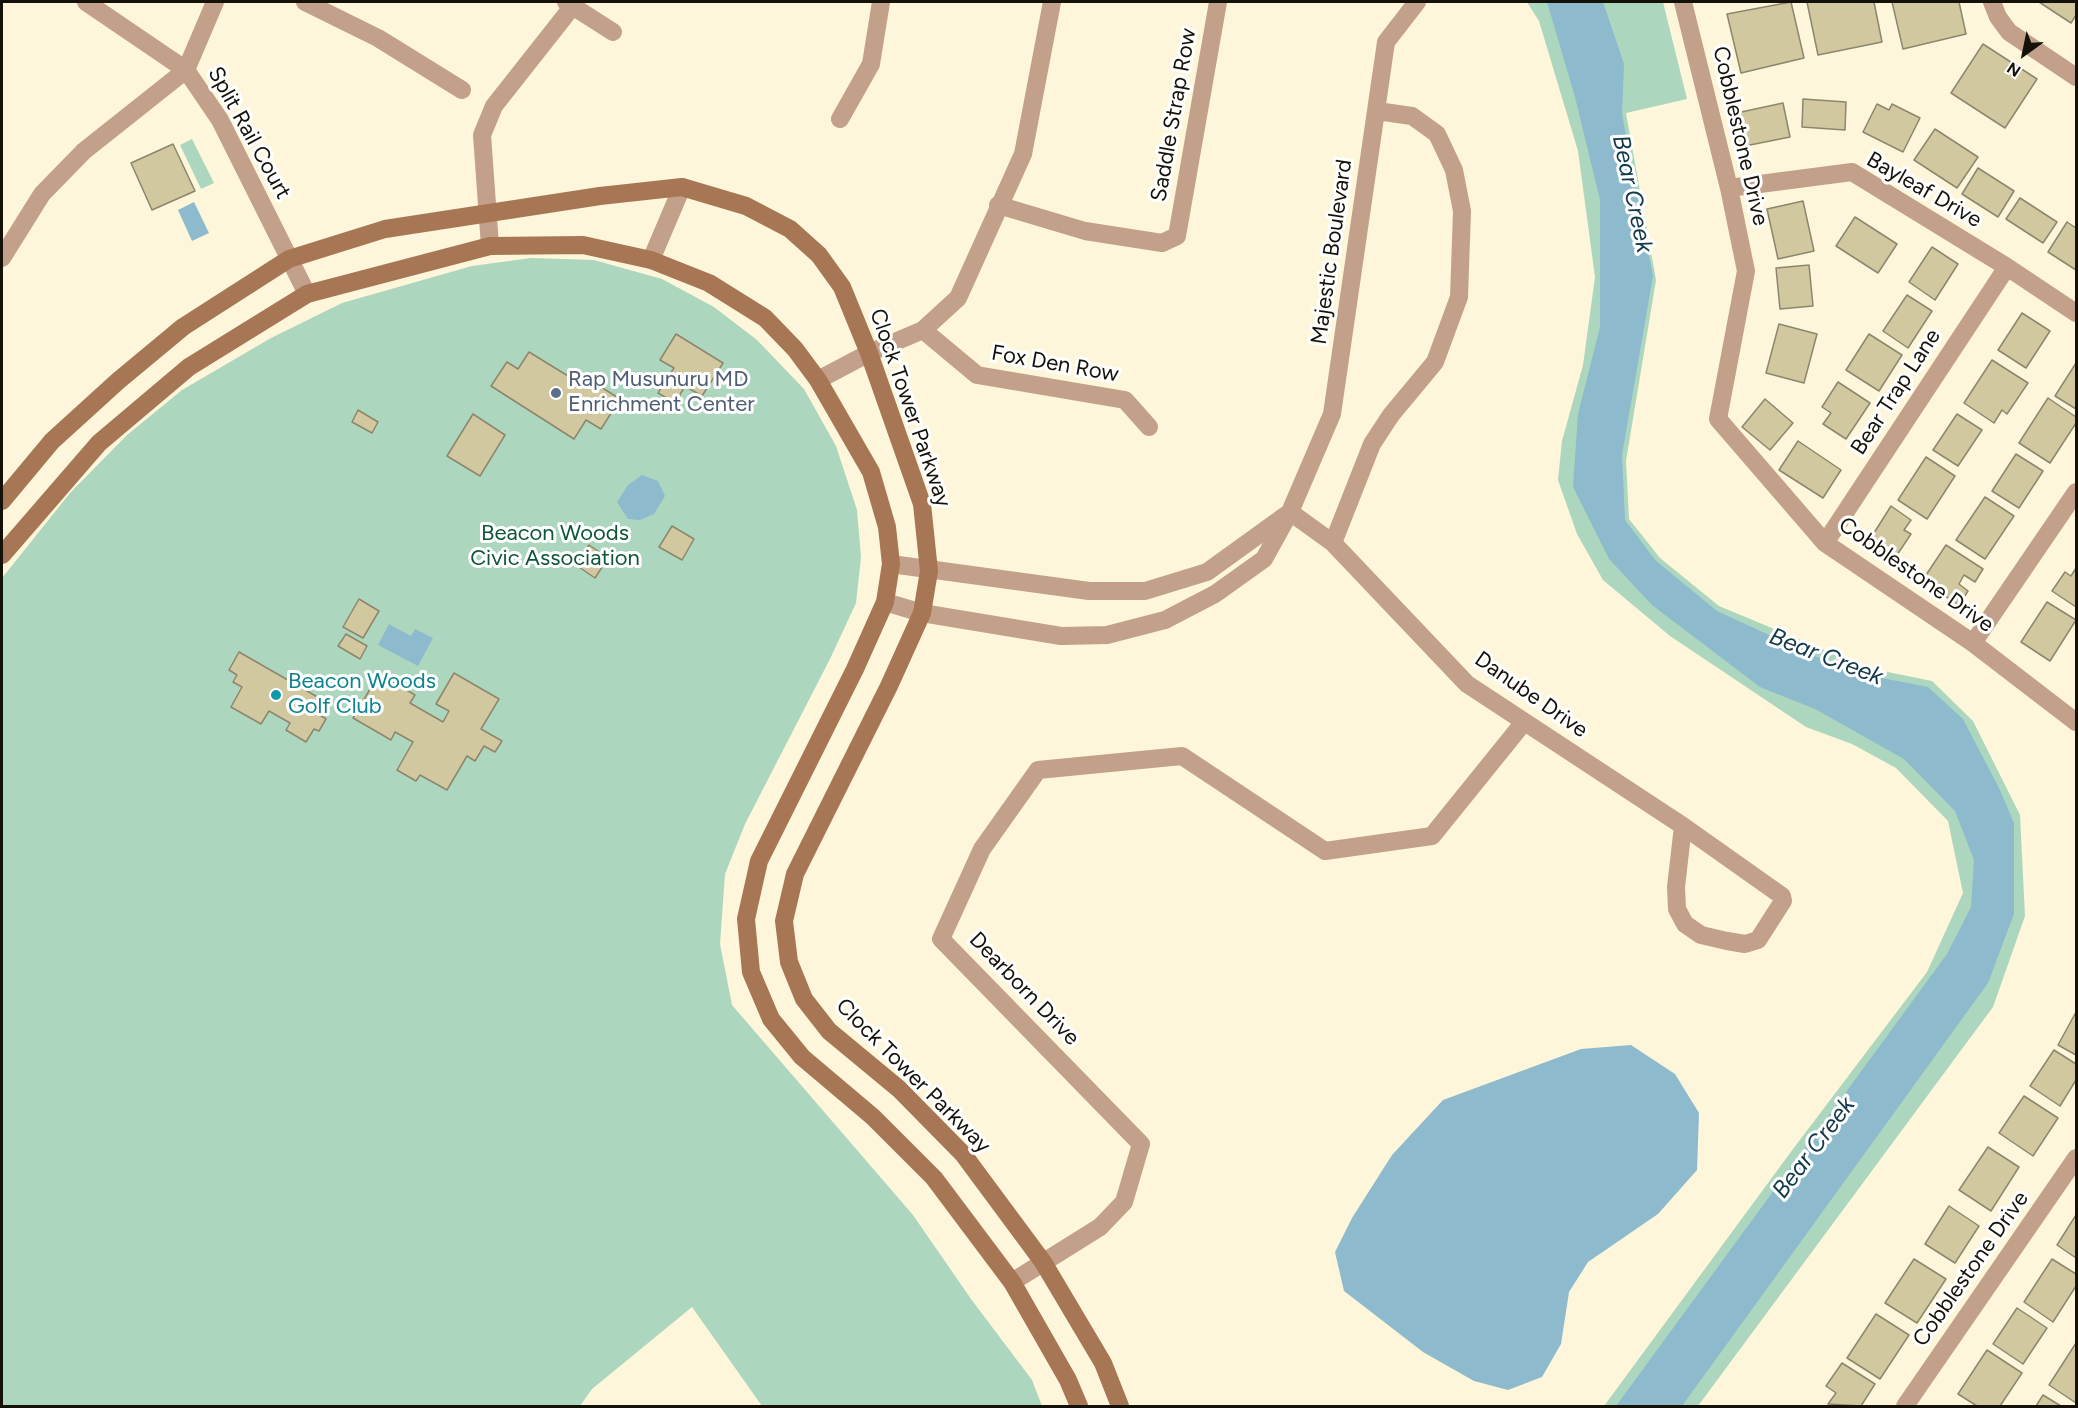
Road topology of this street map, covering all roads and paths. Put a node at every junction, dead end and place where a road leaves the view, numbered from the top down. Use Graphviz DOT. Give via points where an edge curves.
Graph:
graph roads {
  1 [pos="86,2"];
  2 [pos="215,2"];
  3 [pos="305,2"];
  4 [pos="881,2"];
  5 [pos="1052,2"];
  6 [pos="1218,2"];
  7 [pos="1417,2"];
  8 [pos="1683,2"];
  9 [pos="1992,2"];
  10 [pos="571,3"];
  11 [pos="613,32"];
  12 [pos="186,70"];
  13 [pos="2076,77"];
  14 [pos="462,90"];
  15 [pos="1377,111"];
  16 [pos="840,119"];
  17 [pos="682,187"];
  18 [pos="1729,188"];
  19 [pos="998,205"];
  20 [pos="488,213"];
  21 [pos="490,246"];
  22 [pos="2,258"];
  23 [pos="289,259"];
  24 [pos="651,260"];
  25 [pos="2007,267"];
  26 [pos="307,294"];
  27 [pos="2076,313"];
  28 [pos="923,330"];
  29 [pos="869,353"];
  30 [pos="818,380"];
  31 [pos="1149,427"];
  32 [pos="2076,492"];
  33 [pos="2,501"];
  34 [pos="1290,512"];
  35 [pos="1333,543"];
  36 [pos="1825,543"];
  37 [pos="2,555"];
  38 [pos="891,564"];
  39 [pos="929,571"];
  40 [pos="885,602"];
  41 [pos="922,614"];
  42 [pos="1973,643"];
  43 [pos="1524,722"];
  44 [pos="2076,722"];
  45 [pos="1683,826"];
  46 [pos="2076,1158"];
  47 [pos="1044,1262"];
  48 [pos="1012,1282"];
  49 [pos="1079,1407"];
  50 [pos="1120,1407"];
  51 [pos="1905,1407"];
  1 -- 12 [label="street, Split Rail Court"];
  2 -- 12 [label="street"];
  3 -- 14 [label="street" via="378,38"];
  4 -- 16 [label="street" via="871,64"];
  5 -- 19 [label="street" via="1023,154"];
  6 -- 19 [label="street, Saddle Strap Row" via="1177,236 1162,243 1085,231"];
  7 -- 15 [label="street, Majestic Boulevard" via="1386,42"];
  8 -- 18 [label="street, Cobblestone Drive"];
  9 -- 13 [label="street" via="2009,32"];
  10 -- 11 [label="street"];
  10 -- 20 [label="street" via="494,106 482,135"];
  12 -- 22 [label="street" via="84,151 42,194"];
  12 -- 23 [label="street, Split Rail Court" via="220,120"];
  15 -- 34 [label="street, Majestic Boulevard" via="1332,414"];
  15 -- 35 [label="street" via="1412,116 1437,134 1454,171 1462,211 1459,297 1435,362 1372,444"];
  17 -- 20 [label="street, Clock Tower Parkway"];
  17 -- 24 [label="street"];
  17 -- 29 [label="street, Clock Tower Parkway" via="746,206 790,229 812,248 842,287"];
  18 -- 25 [label="street, Bayleaf Drive" via="1852,172"];
  18 -- 36 [label="street, Cobblestone Drive" via="1746,271 1718,419"];
  19 -- 28 [label="street" via="958,298"];
  20 -- 21 [label="street"];
  20 -- 23 [label="street, Clock Tower Parkway" via="385,229"];
  21 -- 24 [label="street" via="583,245"];
  21 -- 26 [label="street"];
  23 -- 26 [label="street, Split Rail Court"];
  23 -- 33 [label="street, Clock Tower Parkway" via="183,327 118,381 52,441"];
  24 -- 30 [label="street" via="709,283 765,318"];
  25 -- 27 [label="street, Bayleaf Drive"];
  25 -- 36 [label="street, Bear Trap Lane"];
  26 -- 37 [label="street" via="189,367 99,443"];
  28 -- 29 [label="street"];
  28 -- 31 [label="street, Fox Den Row" via="977,375 1125,400"];
  29 -- 30 [label="street"];
  29 -- 39 [label="street, Clock Tower Parkway" via="922,504"];
  30 -- 38 [label="street" via="871,472 886,526"];
  32 -- 42 [label="street"];
  34 -- 35 [label="street, Danube Drive"];
  34 -- 39 [label="street" via="1208,572 1146,591 1089,591"];
  34 -- 41 [label="street, Majestic Boulevard" via="1264,559 1215,594 1165,620 1107,635 1061,636"];
  35 -- 43 [label="street, Danube Drive" via="1467,684"];
  36 -- 42 [label="street, Cobblestone Drive"];
  38 -- 39 [label="street"];
  38 -- 40 [label="street"];
  39 -- 41 [label="street, Clock Tower Parkway"];
  40 -- 41 [label="street, Majestic Boulevard"];
  40 -- 48 [label="street" via="759,861 746,919 752,972 771,1019 802,1057 873,1117 934,1178"];
  41 -- 47 [label="street, Clock Tower Parkway" via="795,874 784,921 789,962 804,999 829,1030 899,1089 963,1154"];
  42 -- 44 [label="street, Cobblestone Drive"];
  43 -- 45 [label="street, Danube Drive"];
  43 -- 47 [label="street, Dearborn Drive" via="1432,836 1325,851 1182,756 1038,770 982,849 941,939 1141,1144 1124,1202 1100,1227"];
  45 -- 45 [label="street, Danube Drive" via="1782,896 1783,901 1758,940 1745,944 1726,941 1701,935 1684,924 1677,909 1676,887"];
  46 -- 51 [label="street, Cobblestone Drive"];
  47 -- 48 [label="street, Dearborn Drive"];
  47 -- 50 [label="street, Clock Tower Parkway" via="1103,1363"];
  48 -- 49 [label="street" via="1068,1380"];
}
